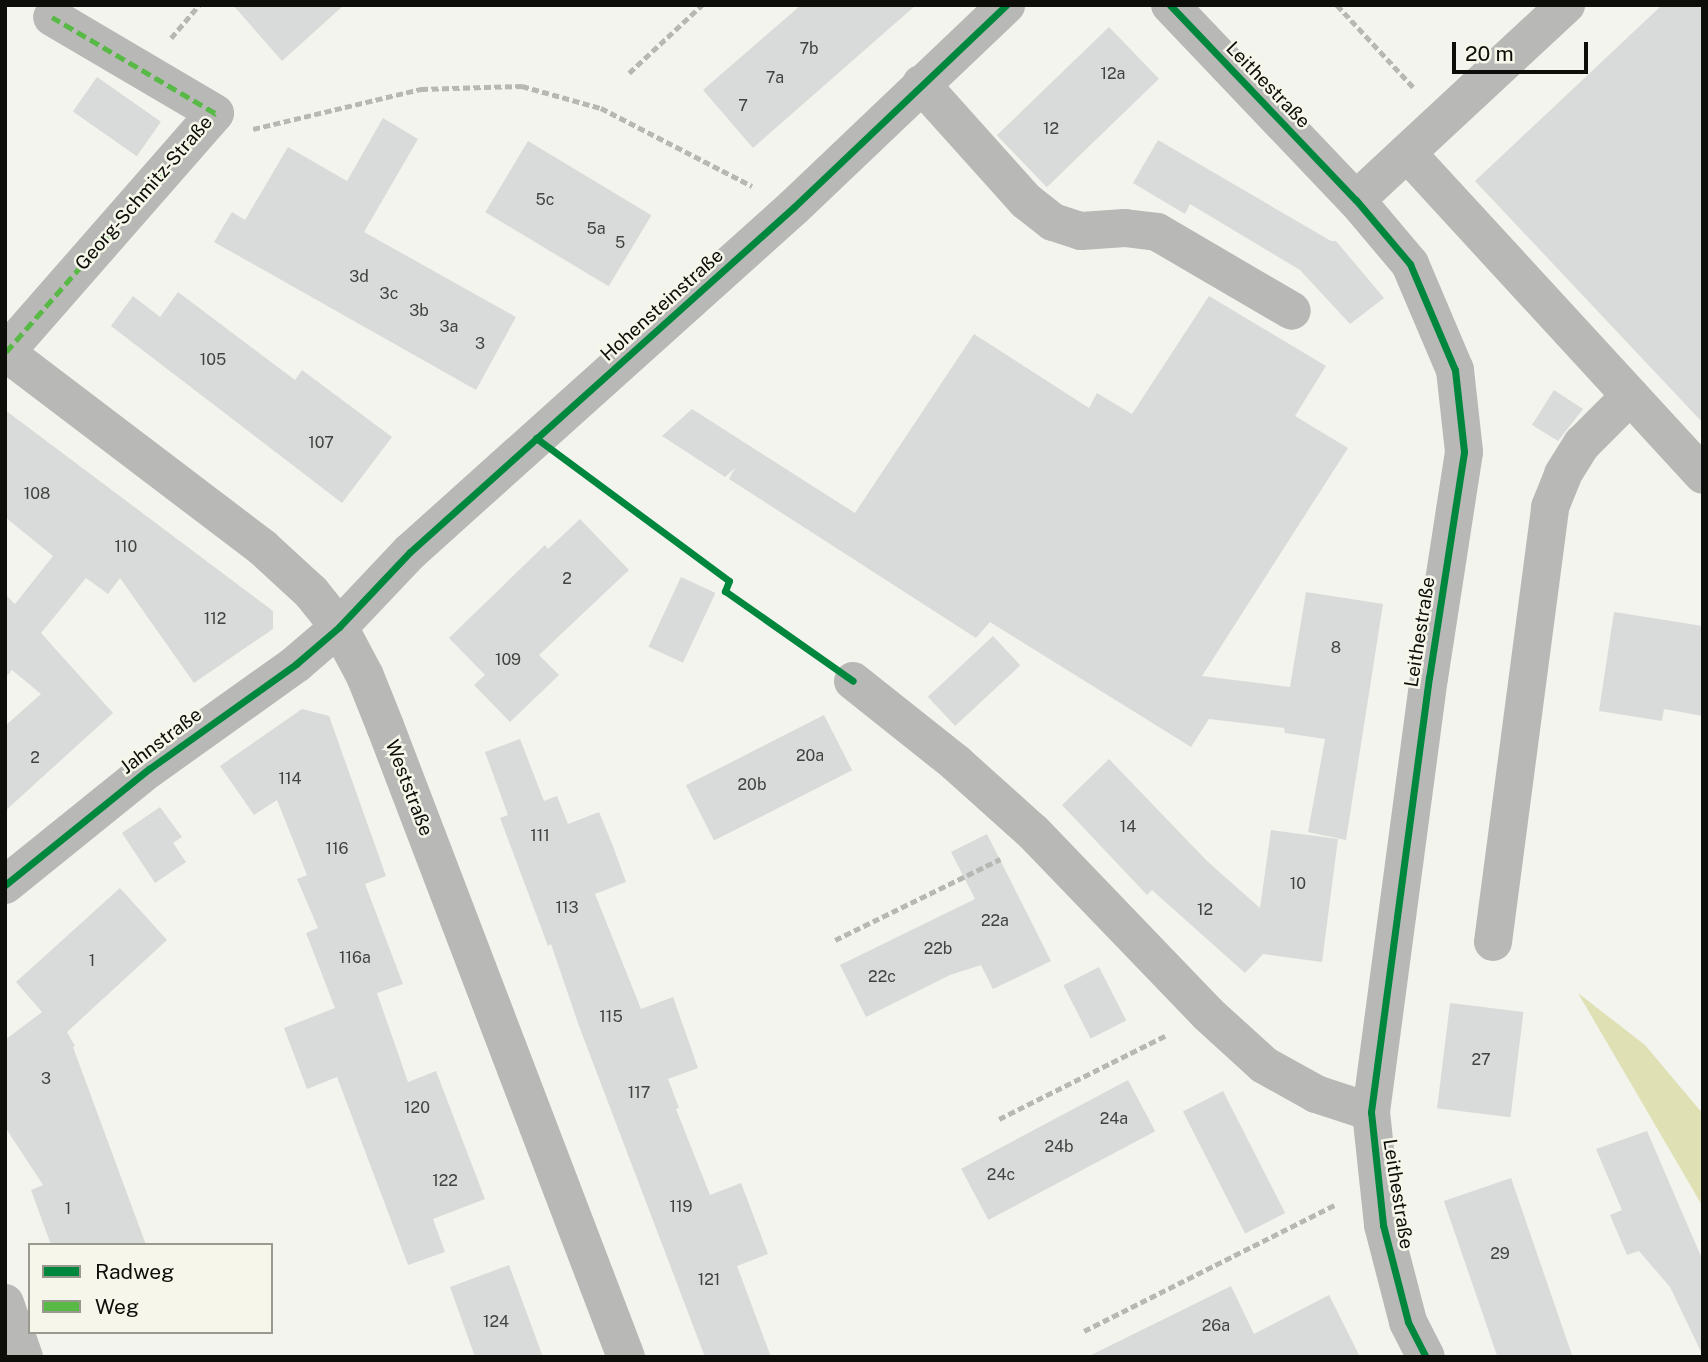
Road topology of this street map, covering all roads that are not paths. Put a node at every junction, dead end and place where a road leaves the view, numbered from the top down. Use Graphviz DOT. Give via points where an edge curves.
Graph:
graph roads {
  1 [pos="1006,5"];
  2 [pos="1170,5"];
  3 [pos="1566,5"];
  4 [pos="51,17"];
  5 [pos="921,84"];
  6 [pos="1407,153"];
  7 [pos="1356,200"];
  8 [pos="1293,312"];
  9 [pos="5,352"];
  10 [pos="1630,396"];
  11 [pos="1703,475"];
  12 [pos="339,627"];
  13 [pos="853,681"];
  14 [pos="5,885"];
  15 [pos="1493,942"];
  16 [pos="1371,1112"];
  17 [pos="5,1303"];
  18 [pos="24,1357"];
  19 [pos="626,1357"];
  20 [pos="1426,1357"];
  1 -- 5 [label="street, Hohensteinstraße"];
  2 -- 7 [label="street, Leithestraße"];
  3 -- 6 [label="street"];
  4 -- 9 [label="street, Georg-Schmitz-Straße" via="215,113"];
  5 -- 8 [label="street" via="1026,201 1053,222 1081,232 1125,228 1157,232"];
  5 -- 12 [label="street, Hohensteinstraße" via="794,207 410,552"];
  6 -- 7 [label="street"];
  6 -- 10 [label="street"];
  7 -- 16 [label="street, Leithestraße" via="1415,276 1455,370 1464,452"];
  9 -- 12 [label="street, Weststraße" via="283,564"];
  10 -- 11 [label="street"];
  10 -- 15 [label="street" via="1582,444 1550,507"];
  12 -- 14 [label="street, Jahnstraße" via="296,664 149,769"];
  12 -- 19 [label="street, Weststraße" via="385,726"];
  13 -- 16 [label="street" via="956,763 1036,836 1208,1014 1264,1065 1316,1094"];
  16 -- 20 [label="street, Leithestraße" via="1383,1224 1408,1322"];
  17 -- 18 [label="street"];
}
